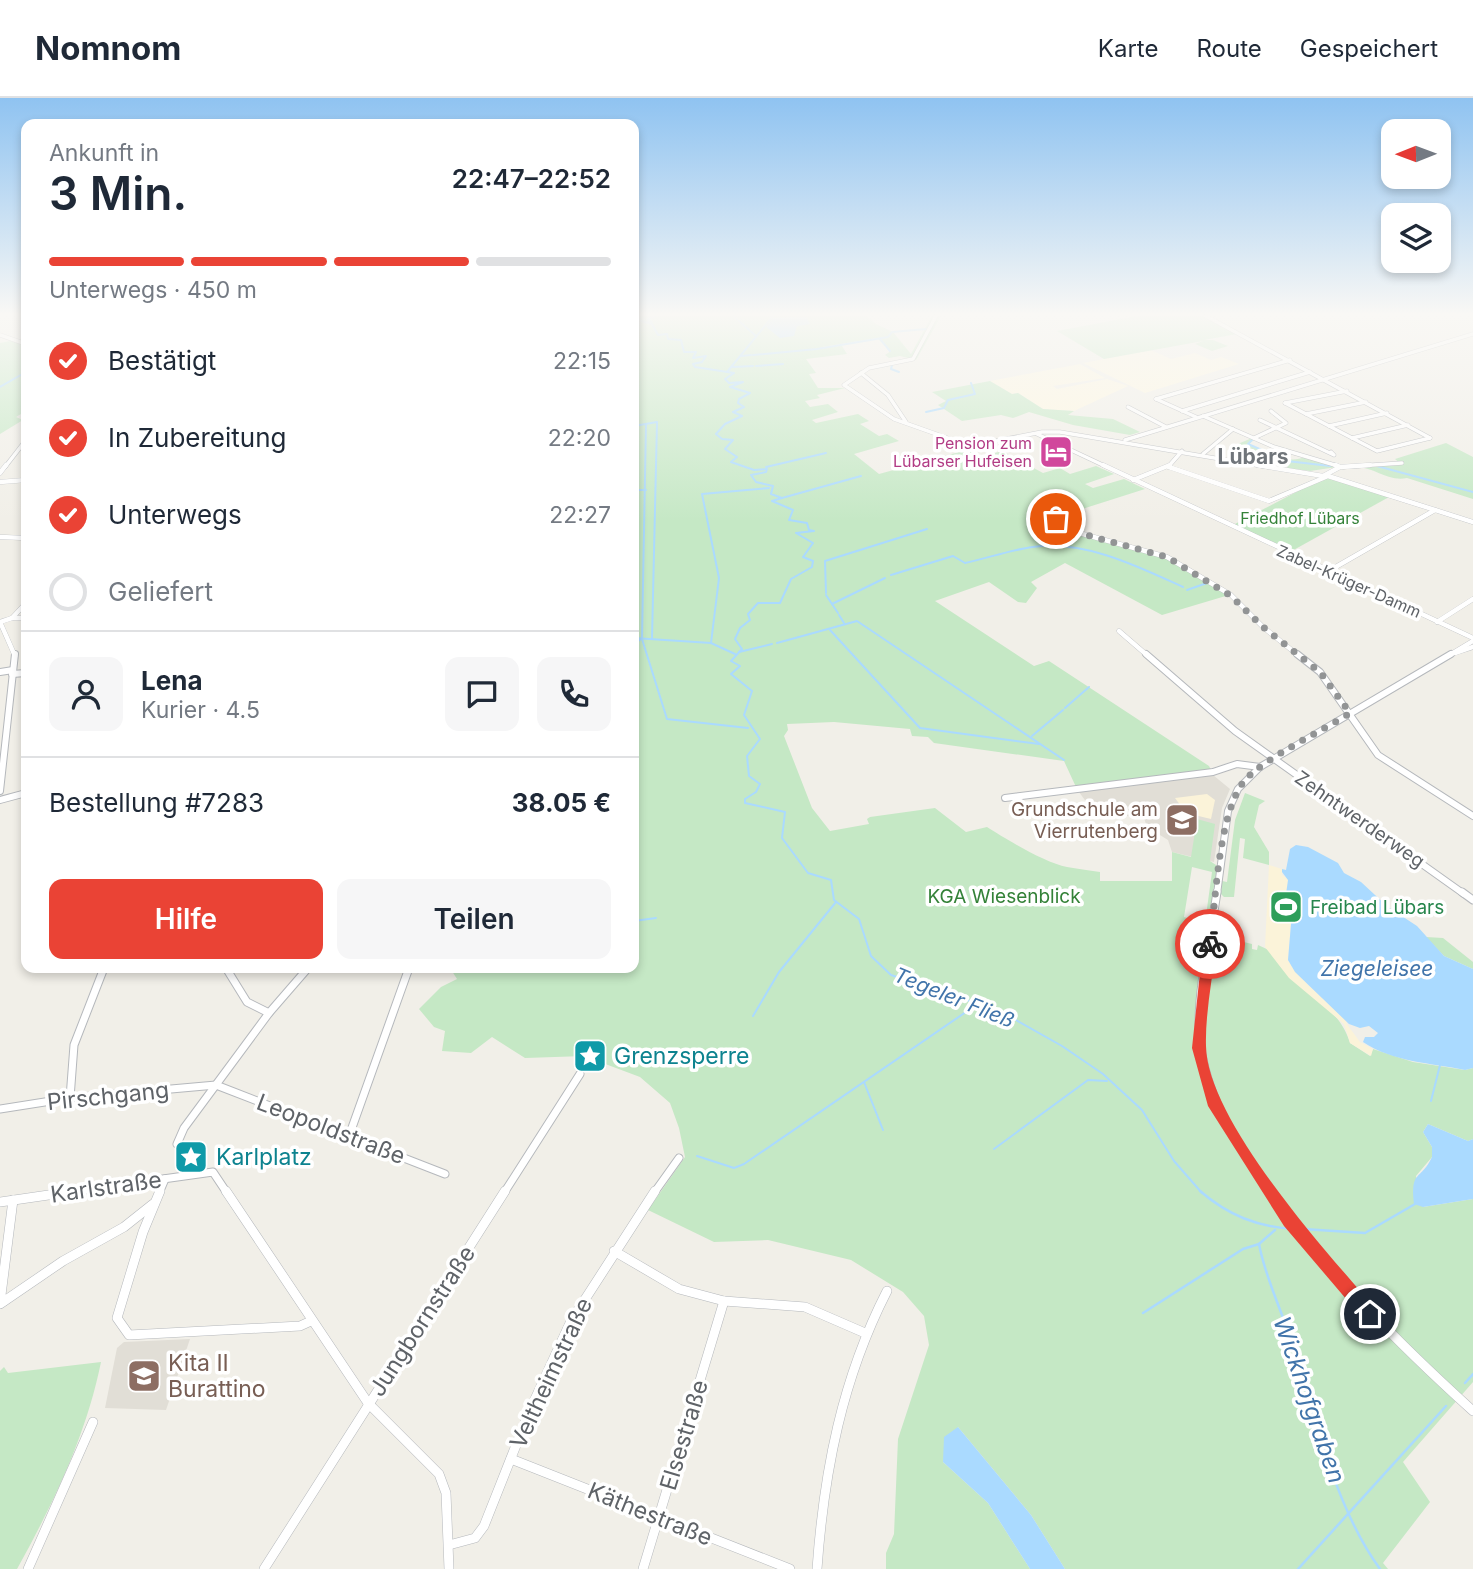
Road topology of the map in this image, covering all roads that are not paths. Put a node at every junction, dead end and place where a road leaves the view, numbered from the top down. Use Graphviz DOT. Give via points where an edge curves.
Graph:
graph roads {
  1 [pos="845,385"];
  2 [pos="875,385"];
  3 [pos="1205,385"];
  4 [pos="1268,385"];
  5 [pos="1306,385"];
  6 [pos="1335,385"];
  7 [pos="1347,391"];
  8 [pos="1367,402"];
  9 [pos="1130,409"];
  10 [pos="1182,411"];
  11 [pos="899,413"];
  12 [pos="1306,414"];
  13 [pos="1387,414"];
  14 [pos="888,415"];
  15 [pos="1200,417"];
  16 [pos="906,422"];
  17 [pos="1408,425"];
  18 [pos="1329,426"];
  19 [pos="1166,427"];
  20 [pos="1276,427"];
  21 [pos="1233,429"];
  22 [pos="1035,433"];
  23 [pos="1254,438"];
  24 [pos="1352,438"];
  25 [pos="1124,441"];
  26 [pos="21,446"];
  27 [pos="1182,451"];
  28 [pos="1331,452"];
  29 [pos="1203,454"];
  30 [pos="1402,463"];
  31 [pos="1169,467"];
  32 [pos="1340,467"];
  33 [pos="0,473"];
  34 [pos="1323,476"];
  35 [pos="21,480"];
  36 [pos="1133,480"];
  37 [pos="0,482"];
  38 [pos="1435,510"];
  39 [pos="1053,517"];
  40 [pos="1473,522"];
  41 [pos="0,537"];
  42 [pos="21,538"];
  43 [pos="1327,572"];
  44 [pos="1473,599"];
  45 [pos="21,608"];
  46 [pos="12,618"];
  47 [pos="21,618"];
  48 [pos="0,622"];
  49 [pos="1440,623"];
  50 [pos="1119,631"];
  51 [pos="1473,640"];
  52 [pos="1473,647"];
  53 [pos="1453,653"];
  54 [pos="0,672"];
  55 [pos="13,672"];
  56 [pos="21,673"];
  57 [pos="1350,713"];
  58 [pos="1275,759"];
  59 [pos="1260,767"];
  60 [pos="0,790"];
  61 [pos="21,794"];
  62 [pos="1005,798"];
  63 [pos="0,800"];
  64 [pos="1473,816"];
  65 [pos="1473,900"];
  66 [pos="102,973"];
  67 [pos="229,973"];
  68 [pos="304,973"];
  69 [pos="408,973"];
  70 [pos="269,1013"];
  71 [pos="580,1074"];
  72 [pos="216,1085"];
  73 [pos="70,1098"];
  74 [pos="0,1109"];
  75 [pos="349,1136"];
  76 [pos="177,1144"];
  77 [pos="679,1158"];
  78 [pos="445,1174"];
  79 [pos="165,1179"];
  80 [pos="13,1200"];
  81 [pos="0,1202"];
  82 [pos="155,1202"];
  83 [pos="124,1227"];
  84 [pos="142,1232"];
  85 [pos="614,1251"];
  86 [pos="887,1291"];
  87 [pos="724,1301"];
  88 [pos="2,1303"];
  89 [pos="310,1321"];
  90 [pos="865,1333"];
  91 [pos="368,1403"];
  92 [pos="1473,1410"];
  93 [pos="93,1422"];
  94 [pos="511,1459"];
  95 [pos="659,1518"];
  96 [pos="449,1545"];
  97 [pos="28,1569"];
  98 [pos="264,1569"];
  99 [pos="449,1569"];
  100 [pos="643,1569"];
  101 [pos="790,1569"];
  102 [pos="817,1569"];
  1 -- 14 [label="street"];
  2 -- 11 [label="street"];
  3 -- 10 [label="street" via="1156,399"];
  4 -- 10 [label="street"];
  5 -- 15 [label="street"];
  6 -- 7 [label="street"];
  7 -- 8 [label="street"];
  7 -- 12 [label="street" via="1285,403"];
  8 -- 12 [label="street"];
  8 -- 13 [label="street"];
  9 -- 19 [label="street"];
  10 -- 15 [label="street"];
  11 -- 14 [label="street"];
  11 -- 16 [label="street"];
  12 -- 18 [label="street"];
  13 -- 17 [label="street"];
  13 -- 18 [label="street"];
  14 -- 16 [label="street"];
  15 -- 19 [label="street"];
  15 -- 21 [label="street"];
  16 -- 22 [label="street" via="970,446"];
  17 -- 24 [label="street"];
  17 -- 24 [label="street" via="1430,438 1377,451"];
  18 -- 24 [label="street"];
  19 -- 25 [label="street"];
  20 -- 20 [label="street" via="1260,419 1272,413 1286,423"];
  20 -- 23 [label="street"];
  20 -- 28 [label="street"];
  21 -- 23 [label="street"];
  21 -- 29 [label="street"];
  22 -- 25 [label="street"];
  22 -- 36 [label="street, Zabel-Krüger-Damm"];
  23 -- 32 [label="street"];
  25 -- 27 [label="street"];
  26 -- 33 [label="street"];
  27 -- 29 [label="street"];
  27 -- 31 [label="street"];
  29 -- 34 [label="street"];
  30 -- 32 [label="street"];
  31 -- 34 [label="street" via="1269,502"];
  31 -- 36 [label="street"];
  32 -- 34 [label="street"];
  34 -- 38 [label="street"];
  35 -- 37 [label="street"];
  36 -- 43 [label="street, Zabel-Krüger-Damm"];
  38 -- 40 [label="street"];
  38 -- 43 [label="street"];
  39 -- 57 [label="street" via="1079,533 1167,557 1231,596 1320,672"];
  41 -- 42 [label="street"];
  43 -- 49 [label="street, Zabel-Krüger-Damm"];
  44 -- 49 [label="street"];
  45 -- 46 [label="street"];
  46 -- 47 [label="street"];
  46 -- 48 [label="street"];
  48 -- 55 [label="street" via="15,649"];
  49 -- 51 [label="street, Zabel-Krüger-Damm"];
  50 -- 58 [label="street, Zehntwerderweg"];
  51 -- 53 [label="street"];
  52 -- 53 [label="street"];
  53 -- 57 [label="street"];
  54 -- 55 [label="street"];
  55 -- 56 [label="street"];
  55 -- 60 [label="street"];
  57 -- 58 [label="street"];
  57 -- 64 [label="street" via="1378,755"];
  58 -- 59 [label="street"];
  58 -- 65 [label="street, Zehntwerderweg"];
  59 -- 62 [label="street" via="1251,763 1213,772"];
  59 -- 92 [label="street" via="1238,789 1228,811 1199,1021 1199,1048 1216,1106 1299,1233 1380,1324"];
  61 -- 63 [label="street"];
  66 -- 73 [label="street" via="74,1045"];
  67 -- 70 [label="street" via="247,1002"];
  68 -- 70 [label="street"];
  69 -- 75 [label="street"];
  70 -- 72 [label="street"];
  71 -- 91 [label="street, Jungbornstraße"];
  72 -- 73 [label="street, Pirschgang"];
  72 -- 75 [label="street, Leopoldstraße"];
  72 -- 76 [label="street"];
  73 -- 74 [label="street, Pirschgang"];
  75 -- 78 [label="street, Leopoldstraße"];
  77 -- 85 [label="street, Veltheimstraße"];
  79 -- 80 [label="street, Karlstraße"];
  79 -- 82 [label="street"];
  79 -- 89 [label="street, Karlstraße" via="213,1172"];
  80 -- 81 [label="street, Karlstraße"];
  80 -- 88 [label="street"];
  82 -- 83 [label="street"];
  82 -- 84 [label="street"];
  83 -- 84 [label="street"];
  83 -- 88 [label="street"];
  84 -- 89 [label="street" via="117,1318 129,1335 300,1326"];
  85 -- 87 [label="street" via="680,1289"];
  85 -- 94 [label="street, Veltheimstraße" via="553,1357"];
  86 -- 90 [label="street"];
  87 -- 90 [label="street" via="805,1307"];
  87 -- 95 [label="street, Elsestraße"];
  89 -- 91 [label="street"];
  90 -- 102 [label="street" via="835,1430 822,1503"];
  91 -- 96 [label="street" via="427,1459 443,1482"];
  91 -- 98 [label="street, Jungbornstraße"];
  93 -- 97 [label="street"];
  94 -- 95 [label="street, Käthestraße"];
  94 -- 96 [label="street, Veltheimstraße" via="479,1534"];
  95 -- 100 [label="street, Elsestraße"];
  95 -- 101 [label="street, Käthestraße"];
  96 -- 99 [label="street"];
}
